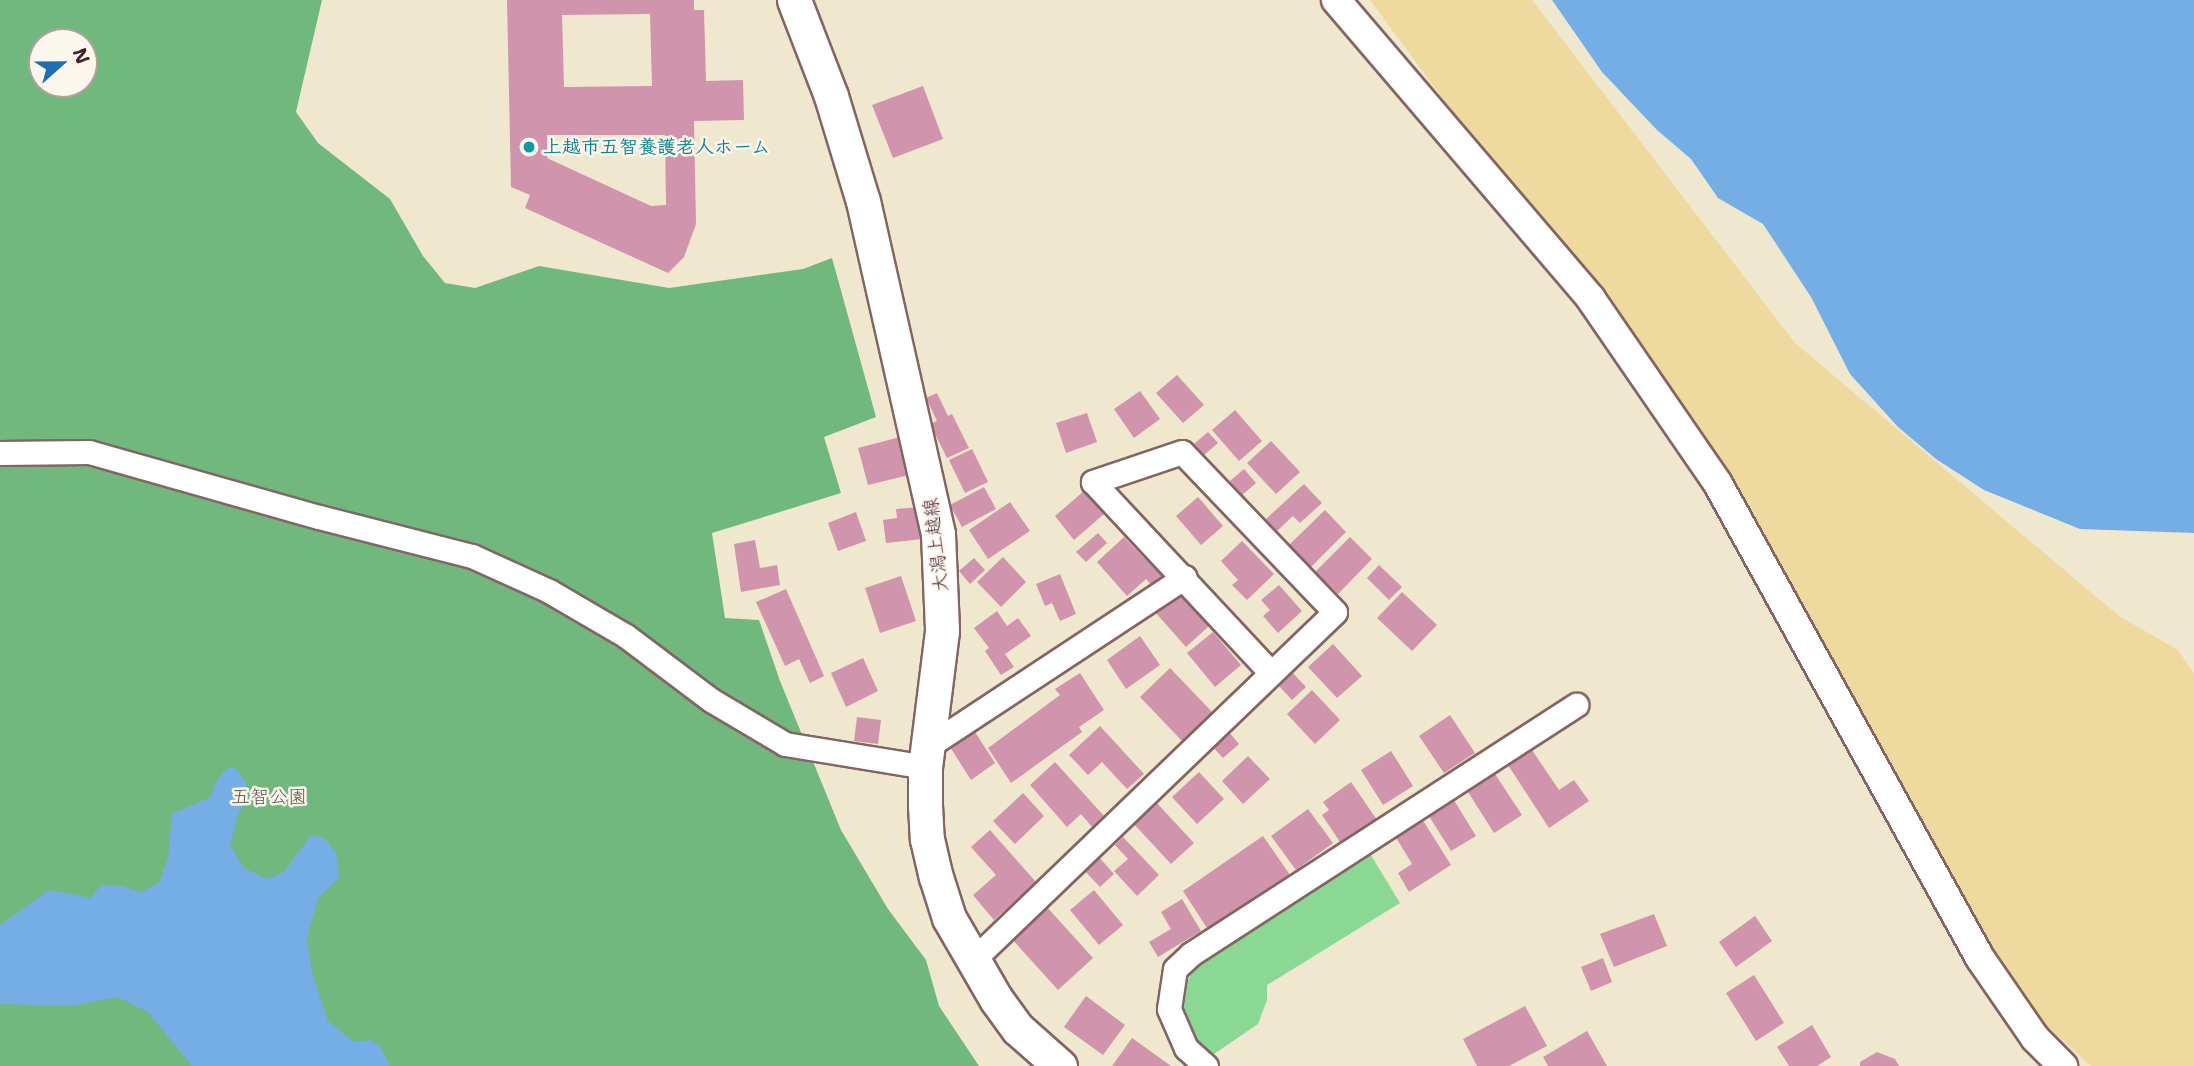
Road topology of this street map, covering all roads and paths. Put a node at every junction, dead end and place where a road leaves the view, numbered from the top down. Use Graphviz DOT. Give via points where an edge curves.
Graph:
graph roads {
  1 [pos="794,0"];
  2 [pos="1336,0"];
  3 [pos="0,453"];
  4 [pos="1185,577"];
  5 [pos="1272,673"];
  6 [pos="1576,705"];
  7 [pos="927,756"];
  8 [pos="973,960"];
  9 [pos="2035,1038"];
  10 [pos="1060,1066"];
  11 [pos="1206,1066"];
  12 [pos="2045,1066"];
  13 [pos="2063,1066"];
  1 -- 7 [label="main road, 大潟上越線" via="831,96 863,201 930,489 943,606"];
  2 -- 9 [label="street" via="1591,299 1718,484 1940,890"];
  3 -- 7 [label="street" via="89,452 472,556 549,591 626,636 712,700 785,744"];
  4 -- 5 [label="street"];
  4 -- 5 [label="street" via="1093,482 1182,452 1335,612"];
  4 -- 7 [label="street"];
  5 -- 8 [label="street"];
  6 -- 11 [label="street" via="1226,931 1175,969 1170,987 1172,1020 1186,1048"];
  7 -- 8 [label="main road, 大潟上越線" via="927,839 949,918"];
  8 -- 10 [label="main road, 大潟上越線" via="1018,1029"];
  9 -- 12 [label="street"];
  9 -- 13 [label="street"];
}
